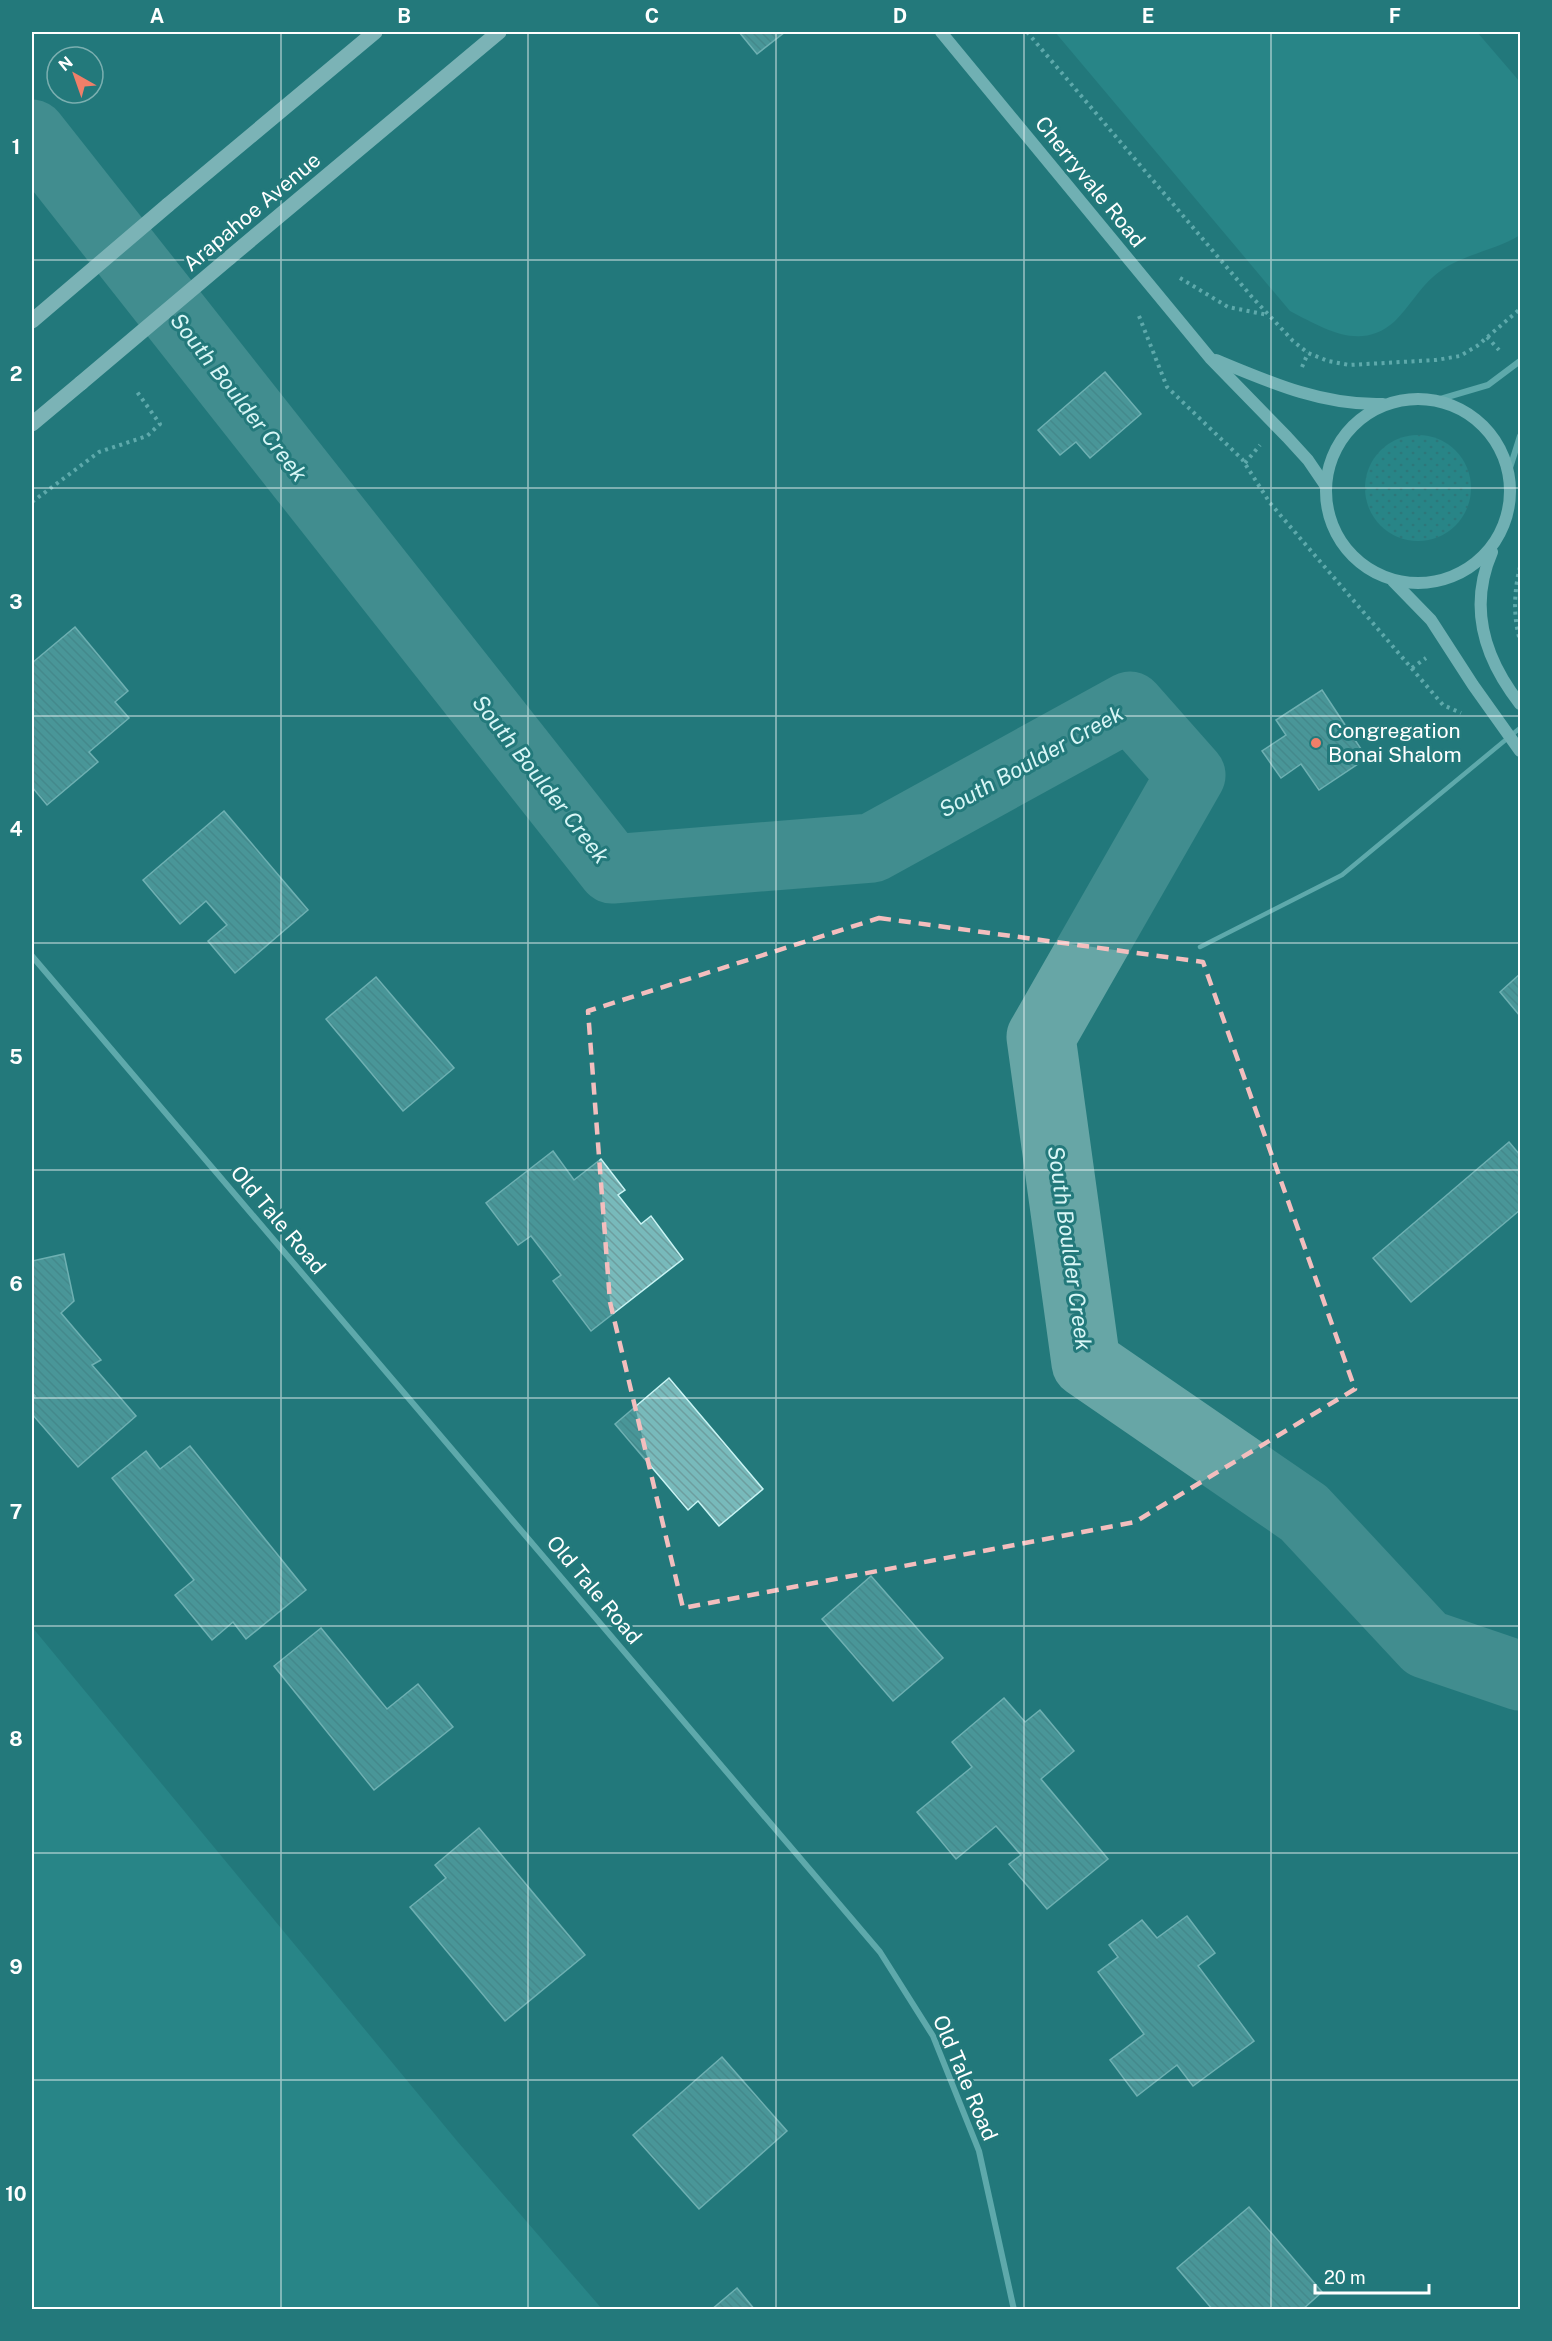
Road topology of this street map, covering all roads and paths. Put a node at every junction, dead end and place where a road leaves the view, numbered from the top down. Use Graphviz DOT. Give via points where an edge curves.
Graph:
graph roads {
  1 [pos="375,32"];
  2 [pos="499,32"];
  3 [pos="941,32"];
  4 [pos="1027,32"];
  5 [pos="1177,276"];
  6 [pos="1521,309"];
  7 [pos="1137,310"];
  8 [pos="1269,315"];
  9 [pos="32,321"];
  10 [pos="1210,358"];
  11 [pos="1521,361"];
  12 [pos="135,389"];
  13 [pos="1437,400"];
  14 [pos="1385,404"];
  15 [pos="32,424"];
  16 [pos="1521,436"];
  17 [pos="1264,441"];
  18 [pos="1245,463"];
  19 [pos="1509,471"];
  20 [pos="1325,485"];
  21 [pos="32,502"];
  22 [pos="1496,541"];
  23 [pos="1521,567"];
  24 [pos="1393,581"];
  25 [pos="1521,640"];
  26 [pos="1432,653"];
  27 [pos="1412,668"];
  28 [pos="1521,704"];
  29 [pos="1465,715"];
  30 [pos="1521,728"];
  31 [pos="1510,737"];
  32 [pos="1521,751"];
  33 [pos="1200,947"];
  34 [pos="32,956"];
  35 [pos="1014,2310"];
  1 -- 9 [label="main road, bridge"];
  2 -- 15 [label="main road, Arapahoe Avenue, bridge"];
  3 -- 10 [label="street, Cherryvale Road"];
  4 -- 8 [label="path"];
  5 -- 8 [label="path" via="1228,307"];
  6 -- 8 [label="path" via="1460,356 1372,364 1339,363 1308,353"];
  7 -- 18 [label="path" via="1167,387"];
  10 -- 14 [label="street, Cherryvale Road" via="1327,400 1355,405"];
  10 -- 20 [label="street, Cherryvale Road" via="1308,460"];
  11 -- 13 [label="street" via="1488,385"];
  12 -- 21 [label="path" via="160,424 147,436 99,452"];
  13 -- 14 [label="street" via="1410,398"];
  13 -- 19 [label="street" via="1462,409 1484,425 1499,446"];
  14 -- 20 [label="street" via="1362,417 1343,436 1330,459"];
  16 -- 19 [label="street"];
  17 -- 18 [label="path"];
  18 -- 27 [label="path" via="1270,503"];
  19 -- 22 [label="street" via="1511,495"];
  20 -- 24 [label="street" via="1328,517 1341,545 1364,568"];
  22 -- 24 [label="street" via="1477,563 1451,579 1422,585"];
  22 -- 28 [label="street" via="1480,583 1481,623 1501,675"];
  23 -- 25 [label="path" via="1516,587 1516,623"];
  24 -- 31 [label="street" via="1431,620"];
  26 -- 27 [label="path"];
  27 -- 29 [label="path" via="1443,705"];
  30 -- 31 [label="lane"];
  31 -- 32 [label="street"];
  31 -- 33 [label="lane" via="1342,875"];
  34 -- 35 [label="street, Old Tale Road" via="880,1952 933,2036 979,2151"];
}
